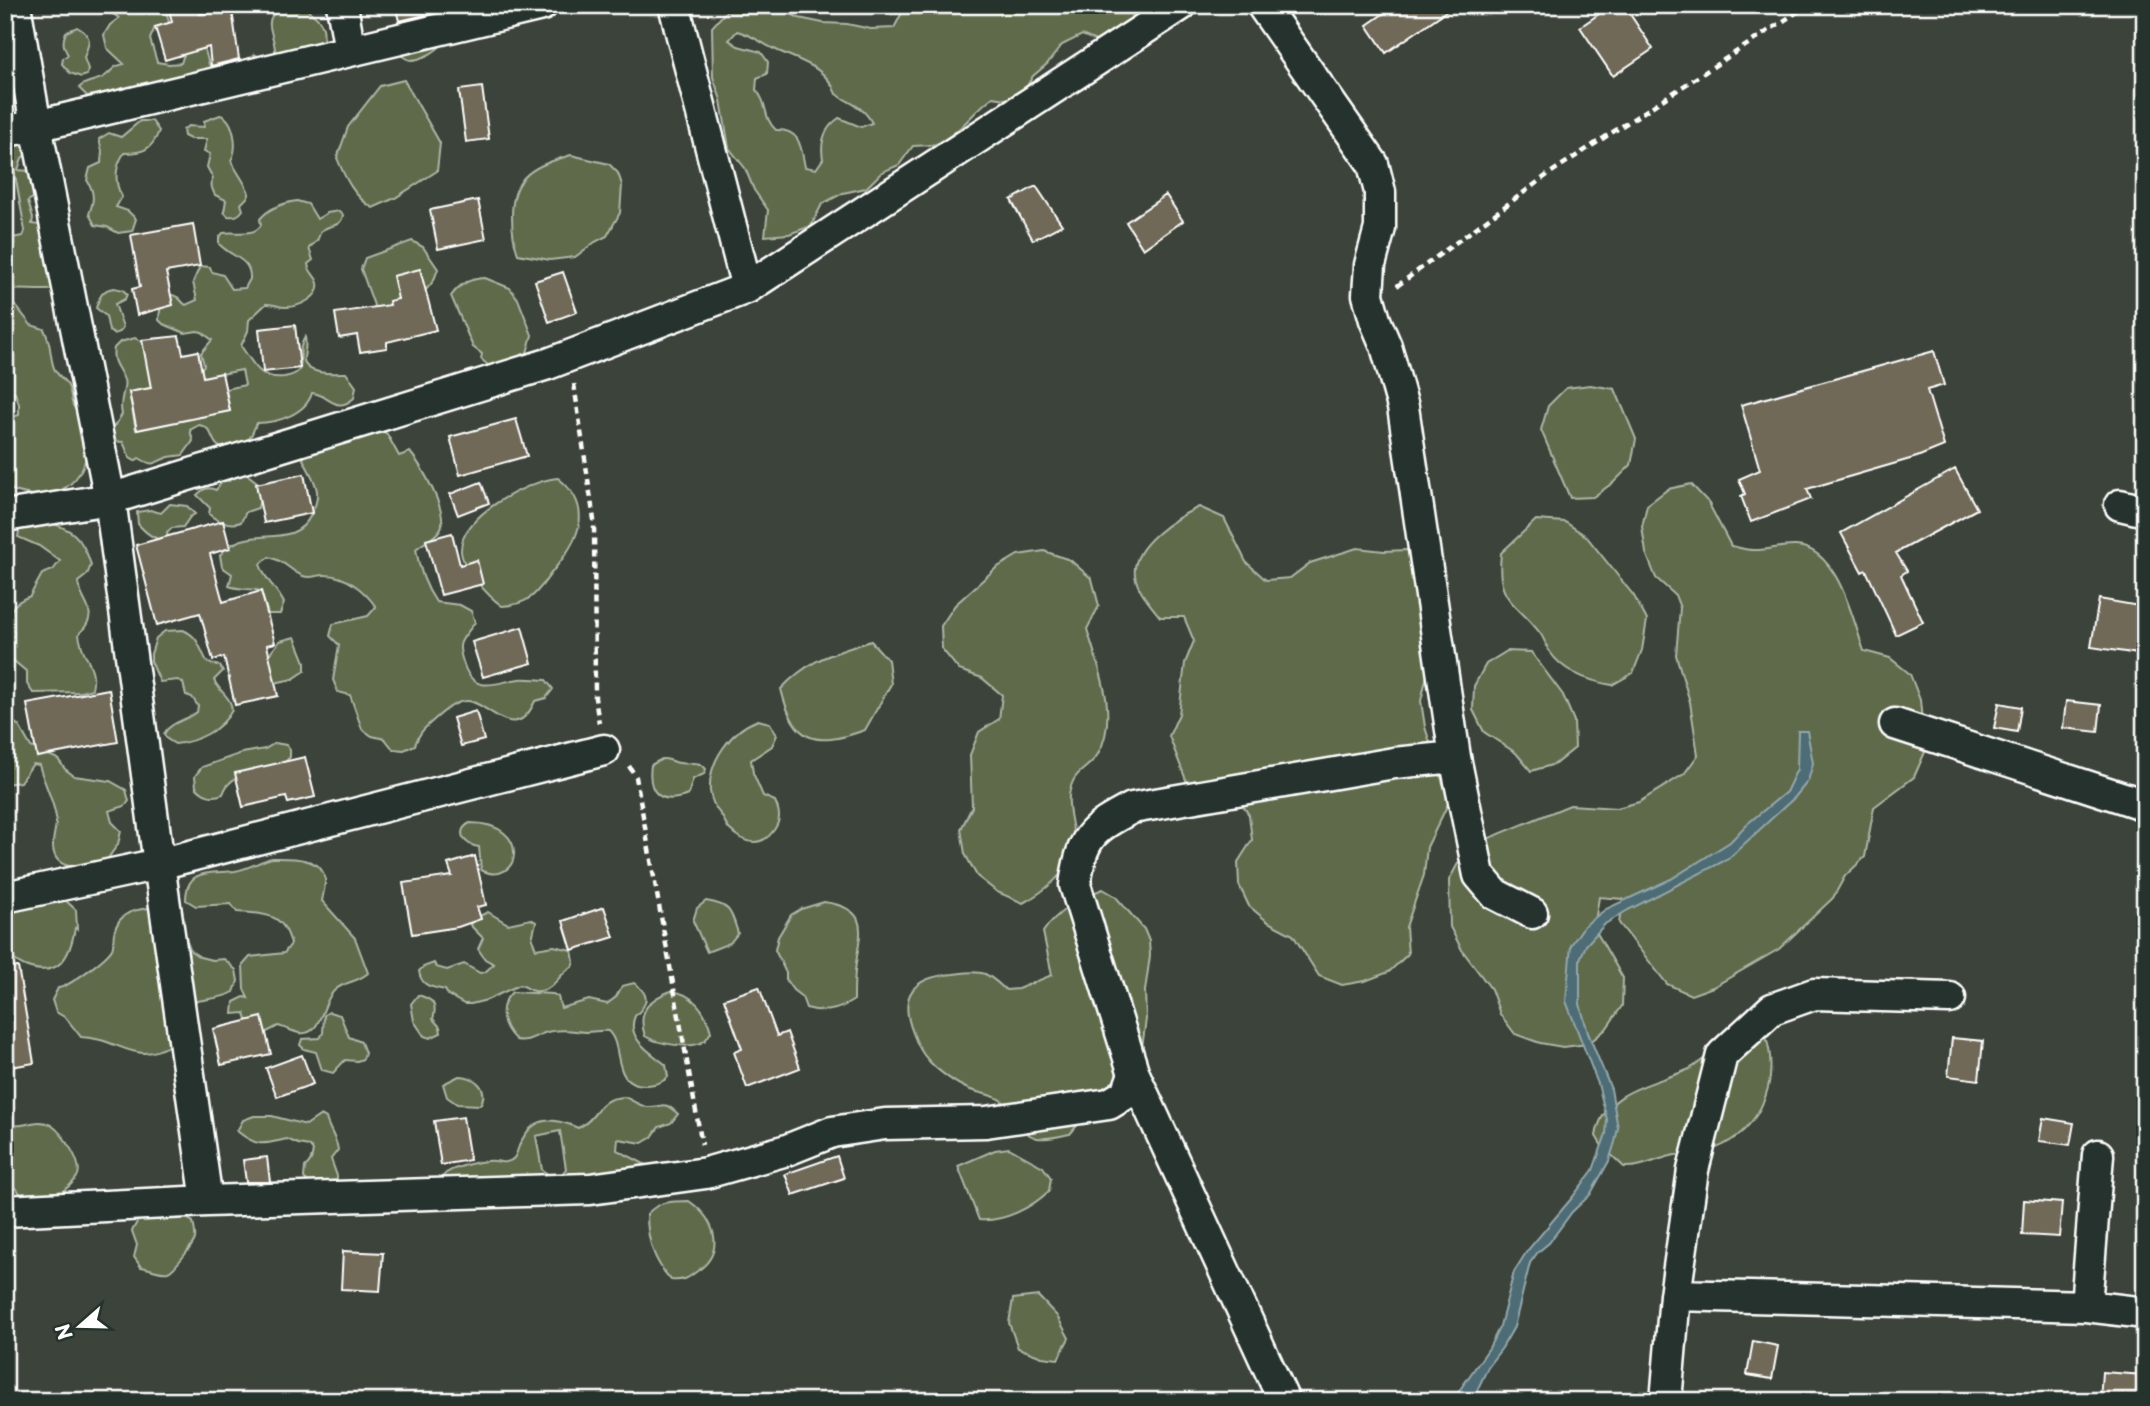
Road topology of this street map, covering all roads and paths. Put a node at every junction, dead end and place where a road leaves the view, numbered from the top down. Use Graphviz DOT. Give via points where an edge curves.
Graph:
graph roads {
  1 [pos="15,5"];
  2 [pos="342,5"];
  3 [pos="542,5"];
  4 [pos="674,5"];
  5 [pos="1181,5"];
  6 [pos="1262,5"];
  7 [pos="1808,5"];
  8 [pos="350,51"];
  9 [pos="36,126"];
  10 [pos="5,131"];
  11 [pos="747,288"];
  12 [pos="1371,305"];
  13 [pos="570,355"];
  14 [pos="110,499"];
  15 [pos="5,516"];
  16 [pos="1895,724"];
  17 [pos="604,750"];
  18 [pos="1455,757"];
  19 [pos="636,777"];
  20 [pos="2145,805"];
  21 [pos="159,863"];
  22 [pos="5,897"];
  23 [pos="1532,913"];
  24 [pos="1950,998"];
  25 [pos="1134,1074"];
  26 [pos="2098,1155"];
  27 [pos="706,1172"];
  28 [pos="207,1201"];
  29 [pos="5,1211"];
  30 [pos="1675,1295"];
  31 [pos="2086,1306"];
  32 [pos="2145,1312"];
  33 [pos="1284,1401"];
  34 [pos="1665,1401"];
  1 -- 9 [label="street"];
  2 -- 8 [label="street"];
  3 -- 8 [label="street"];
  4 -- 11 [label="street"];
  5 -- 11 [label="street"];
  6 -- 12 [label="street" via="1373,164 1380,192 1380,228 1370,265"];
  7 -- 12 [label="path" via="1550,173"];
  8 -- 9 [label="street"];
  9 -- 10 [label="street"];
  9 -- 14 [label="street"];
  11 -- 13 [label="street"];
  12 -- 18 [label="street" via="1404,407"];
  13 -- 14 [label="street"];
  13 -- 17 [label="path" via="594,520 595,698"];
  14 -- 15 [label="street"];
  14 -- 21 [label="street"];
  16 -- 20 [label="street"];
  17 -- 21 [label="street"];
  18 -- 23 [label="street" via="1479,875 1495,894"];
  18 -- 25 [label="street" via="1394,763 1132,808 1100,825 1079,853 1075,885"];
  19 -- 27 [label="path"];
  21 -- 22 [label="street"];
  21 -- 28 [label="street"];
  24 -- 30 [label="street" via="1814,994 1772,1009 1722,1055 1693,1170"];
  25 -- 27 [label="street" via="1127,1093 1109,1104 986,1122 885,1124 832,1132 787,1150"];
  25 -- 33 [label="street"];
  26 -- 31 [label="street"];
  27 -- 28 [label="street" via="590,1189"];
  28 -- 29 [label="street"];
  30 -- 31 [label="street"];
  30 -- 34 [label="street"];
  31 -- 32 [label="street"];
}
